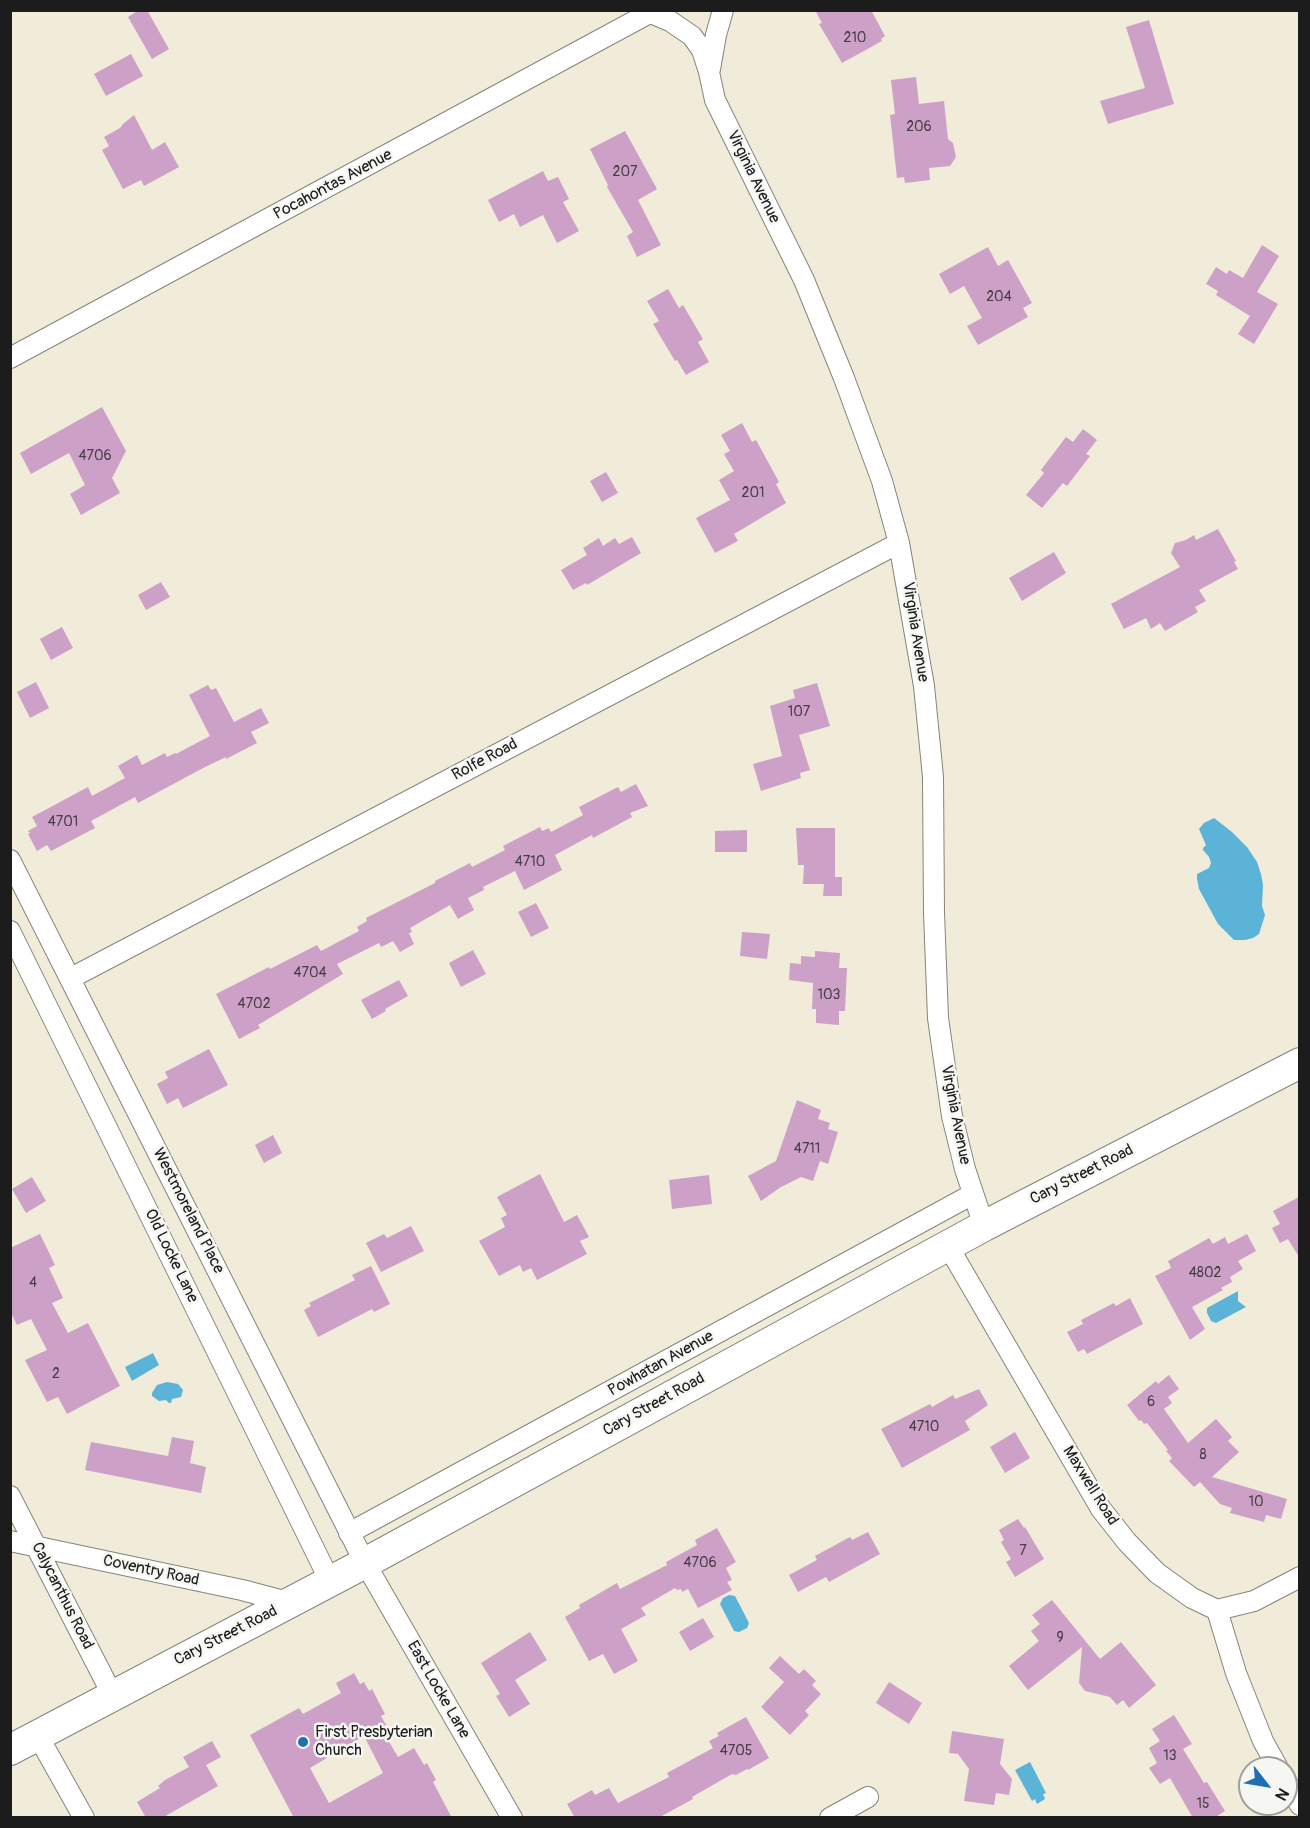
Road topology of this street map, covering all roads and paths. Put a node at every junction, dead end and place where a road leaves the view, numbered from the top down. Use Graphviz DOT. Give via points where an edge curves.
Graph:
graph roads {
  1 [pos="723,10"];
  2 [pos="653,12"];
  3 [pos="709,72"];
  4 [pos="10,358"];
  5 [pos="899,543"];
  6 [pos="10,860"];
  7 [pos="10,931"];
  8 [pos="71,978"];
  9 [pos="1299,1063"];
  10 [pos="973,1194"];
  11 [pos="984,1226"];
  12 [pos="948,1246"];
  13 [pos="10,1496"];
  14 [pos="349,1533"];
  15 [pos="10,1541"];
  16 [pos="36,1547"];
  17 [pos="364,1563"];
  18 [pos="1299,1577"];
  19 [pos="330,1581"];
  20 [pos="291,1603"];
  21 [pos="1218,1610"];
  22 [pos="113,1696"];
  23 [pos="38,1736"];
  24 [pos="10,1750"];
  25 [pos="1271,1756"];
  26 [pos="868,1797"];
  27 [pos="84,1818"];
  28 [pos="512,1818"];
  29 [pos="830,1818"];
  1 -- 3 [label="street, Virginia Avenue"];
  2 -- 3 [label="street, Virginia Avenue" via="692,36 702,50"];
  2 -- 4 [label="street, Pocahontas Avenue"];
  3 -- 5 [label="street, Virginia Avenue" via="715,100 804,280 844,378 882,481"];
  5 -- 8 [label="street, Rolfe Road"];
  5 -- 10 [label="street, Virginia Avenue" via="924,686 933,777 938,1018 951,1116"];
  6 -- 8 [label="street, Westmoreland Place"];
  7 -- 19 [label="street, Old Locke Lane"];
  8 -- 14 [label="street, Westmoreland Place"];
  9 -- 11 [label="main road, Cary Street Road"];
  10 -- 11 [label="street, Virginia Avenue"];
  10 -- 14 [label="street, Powhatan Avenue"];
  11 -- 12 [label="main road, Cary Street Road"];
  12 -- 17 [label="main road, Cary Street Road"];
  12 -- 21 [label="street, Maxwell Road" via="1101,1509 1157,1573 1192,1598"];
  13 -- 16 [label="street, Calycanthus Road"];
  14 -- 17 [label="street, Westmoreland Place"];
  15 -- 16 [label="street, Coventry Road"];
  16 -- 20 [label="street, Coventry Road"];
  16 -- 22 [label="street, Calycanthus Road"];
  17 -- 19 [label="main road, Cary Street Road"];
  17 -- 28 [label="street, East Locke Lane"];
  18 -- 21 [label="street" via="1254,1601"];
  19 -- 20 [label="main road, Cary Street Road"];
  20 -- 22 [label="main road, Cary Street Road"];
  21 -- 25 [label="street" via="1236,1673"];
  22 -- 23 [label="main road, Cary Street Road"];
  23 -- 24 [label="main road, Cary Street Road"];
  23 -- 27 [label="street"];
  26 -- 29 [label="street"];
}
